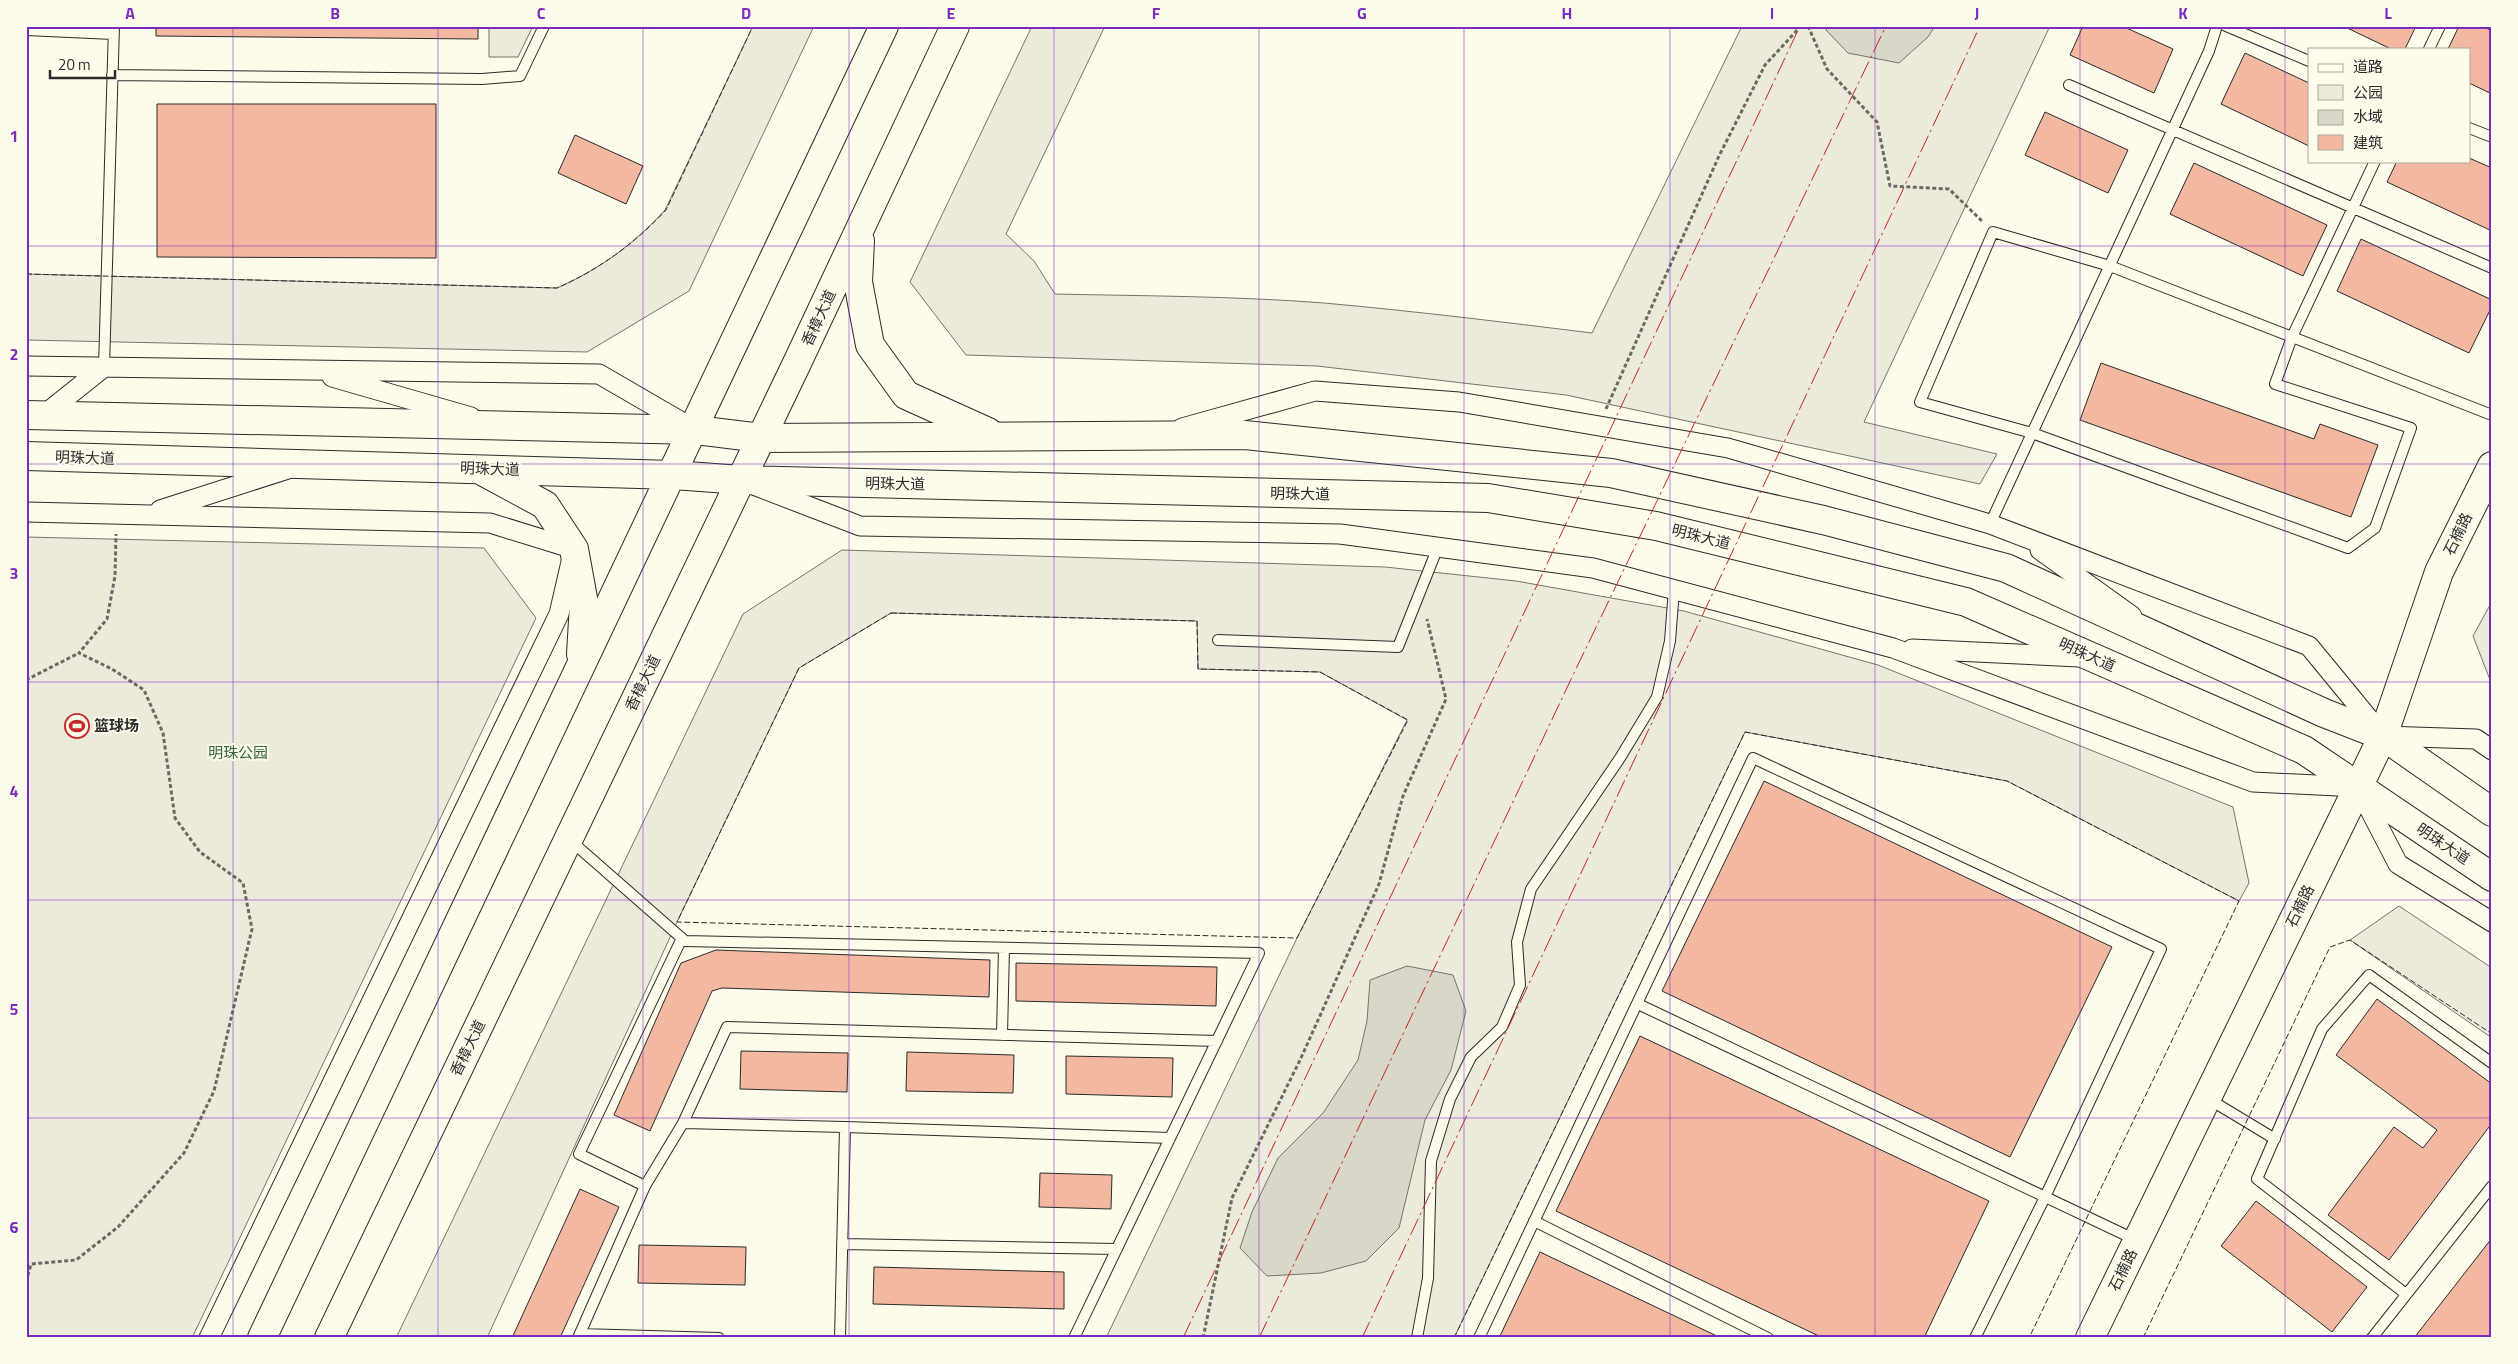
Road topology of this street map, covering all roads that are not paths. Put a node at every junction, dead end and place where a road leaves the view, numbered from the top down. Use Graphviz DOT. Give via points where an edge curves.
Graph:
graph roads {
  1 [pos="544,26"];
  2 [pos="884,26"];
  3 [pos="955,26"];
  4 [pos="2217,26"];
  5 [pos="2226,26"];
  6 [pos="2440,26"];
  7 [pos="26,30"];
  8 [pos="113,30"];
  9 [pos="2429,48"];
  10 [pos="2308,61"];
  11 [pos="112,75"];
  12 [pos="2069,85"];
  13 [pos="2470,128"];
  14 [pos="2172,129"];
  15 [pos="2492,137"];
  16 [pos="2376,162"];
  17 [pos="2353,208"];
  18 [pos="861,226"];
  19 [pos="2110,266"];
  20 [pos="2492,268"];
  21 [pos="2292,337"];
  22 [pos="26,366"];
  23 [pos="104,367"];
  24 [pos="307,370"];
  25 [pos="35,415"];
  26 [pos="2492,416"];
  27 [pos="498,425"];
  28 [pos="696,430"];
  29 [pos="2032,433"];
  30 [pos="996,436"];
  31 [pos="1156,436"];
  32 [pos="761,438"];
  33 [pos="26,456"];
  34 [pos="303,464"];
  35 [pos="2492,466"];
  36 [pos="479,469"];
  37 [pos="674,475"];
  38 [pos="741,480"];
  39 [pos="26,512"];
  40 [pos="144,515"];
  41 [pos="1990,524"];
  42 [pos="2019,535"];
  43 [pos="1438,547"];
  44 [pos="574,549"];
  45 [pos="1674,589"];
  46 [pos="1218,640"];
  47 [pos="2167,641"];
  48 [pos="1893,648"];
  49 [pos="2093,657"];
  50 [pos="580,668"];
  51 [pos="2383,736"];
  52 [pos="2492,750"];
  53 [pos="2358,787"];
  54 [pos="2492,812"];
  55 [pos="568,839"];
  56 [pos="2492,877"];
  57 [pos="2492,922"];
  58 [pos="682,938"];
  59 [pos="1004,948"];
  60 [pos="1638,1004"];
  61 [pos="1002,1035"];
  62 [pos="1217,1041"];
  63 [pos="2492,1063"];
  64 [pos="2206,1098"];
  65 [pos="683,1123"];
  66 [pos="845,1127"];
  67 [pos="1170,1138"];
  68 [pos="2275,1139"];
  69 [pos="645,1186"];
  70 [pos="2492,1186"];
  71 [pos="2045,1197"];
  72 [pos="1534,1221"];
  73 [pos="2137,1240"];
  74 [pos="842,1244"];
  75 [pos="1117,1249"];
  76 [pos="2406,1294"];
  77 [pos="579,1336"];
  78 [pos="209,1338"];
  79 [pos="262,1338"];
  80 [pos="329,1338"];
  81 [pos="719,1338"];
  82 [pos="840,1338"];
  83 [pos="1074,1338"];
  84 [pos="1417,1338"];
  85 [pos="1479,1338"];
  86 [pos="1768,1338"];
  87 [pos="1975,1338"];
  88 [pos="2090,1338"];
  89 [pos="2372,1338"];
  1 -- 11 [label="lane" via="520,76 482,79"];
  2 -- 28 [label="main road"];
  3 -- 18 [label="main road, 香樟大道"];
  4 -- 14 [label="lane" via="2209,51"];
  5 -- 10 [label="lane"];
  6 -- 9 [label="lane"];
  7 -- 8 [label="lane"];
  8 -- 11 [label="lane"];
  11 -- 23 [label="lane"];
  12 -- 14 [label="lane"];
  13 -- 15 [label="lane"];
  14 -- 17 [label="lane"];
  14 -- 19 [label="lane"];
  16 -- 17 [label="lane"];
  17 -- 20 [label="lane"];
  17 -- 21 [label="lane"];
  18 -- 30 [label="main road" via="858,282 870,345 906,395"];
  18 -- 32 [label="main road, 香樟大道"];
  19 -- 21 [label="lane"];
  19 -- 29 [label="lane"];
  19 -- 29 [label="lane" via="1993,232 1920,402"];
  21 -- 26 [label="lane"];
  21 -- 29 [label="lane" via="2275,384 2411,428 2375,528 2348,548"];
  22 -- 23 [label="street"];
  23 -- 24 [label="street"];
  23 -- 25 [label="street"];
  24 -- 27 [label="street"];
  24 -- 28 [label="street" via="600,374"];
  25 -- 27 [label="main road"];
  27 -- 28 [label="main road"];
  28 -- 32 [label="main road"];
  28 -- 37 [label="main road"];
  29 -- 41 [label="lane"];
  30 -- 31 [label="main road"];
  30 -- 32 [label="main road"];
  31 -- 41 [label="street" via="1315,391 1458,402 1728,448"];
  31 -- 47 [label="main road" via="1245,435 1610,473 1823,520 2006,568"];
  32 -- 38 [label="main road, 香樟大道"];
  33 -- 34 [label="main road, 明珠大道"];
  34 -- 36 [label="main road, 明珠大道"];
  34 -- 40 [label="street"];
  35 -- 51 [label="main road, 石楠路" via="2439,572"];
  36 -- 37 [label="main road, 明珠大道"];
  36 -- 44 [label="main road" via="545,505"];
  37 -- 38 [label="main road, 明珠大道"];
  37 -- 50 [label="main road"];
  38 -- 43 [label="street" via="860,526 1340,534"];
  38 -- 49 [label="main road, 明珠大道" via="1488,498 1656,526 1966,602"];
  38 -- 55 [label="main road, 香樟大道"];
  39 -- 40 [label="street"];
  40 -- 44 [label="street" via="490,523"];
  41 -- 42 [label="street"];
  42 -- 47 [label="street"];
  42 -- 51 [label="street" via="2309,646"];
  43 -- 45 [label="street" via="1593,568"];
  43 -- 46 [label="lane" via="1398,647"];
  44 -- 50 [label="main road" via="584,604"];
  44 -- 78 [label="street" via="559,614"];
  45 -- 48 [label="street"];
  45 -- 84 [label="lane" via="1670,641 1657,697 1620,758 1531,889 1517,942 1520,985 1502,1027 1471,1057 1450,1099 1431,1161 1428,1278"];
  47 -- 51 [label="main road" via="2324,713"];
  48 -- 49 [label="street"];
  48 -- 53 [label="street" via="2253,782"];
  49 -- 53 [label="main road, 明珠大道" via="2304,750"];
  50 -- 79 [label="main road"];
  51 -- 52 [label="street" via="2476,739"];
  51 -- 53 [label="main road, 石楠路"];
  51 -- 54 [label="main road"];
  53 -- 56 [label="main road, 明珠大道"];
  53 -- 57 [label="street" via="2398,864"];
  53 -- 64 [label="main road, 石楠路"];
  55 -- 58 [label="lane"];
  55 -- 80 [label="main road, 香樟大道"];
  58 -- 59 [label="lane"];
  58 -- 69 [label="lane" via="579,1154"];
  59 -- 61 [label="lane"];
  59 -- 62 [label="lane" via="1259,953"];
  60 -- 71 [label="lane"];
  60 -- 71 [label="lane" via="1753,758 2162,949"];
  60 -- 72 [label="lane"];
  61 -- 62 [label="lane"];
  61 -- 65 [label="lane" via="727,1027"];
  62 -- 67 [label="lane"];
  63 -- 68 [label="lane" via="2369,975 2322,1030"];
  64 -- 68 [label="lane"];
  64 -- 73 [label="main road, 石楠路"];
  65 -- 66 [label="lane"];
  65 -- 69 [label="lane"];
  66 -- 67 [label="lane"];
  66 -- 74 [label="lane"];
  67 -- 75 [label="lane"];
  68 -- 76 [label="lane" via="2257,1179"];
  69 -- 77 [label="lane"];
  70 -- 76 [label="lane"];
  71 -- 73 [label="lane"];
  71 -- 87 [label="lane"];
  72 -- 85 [label="lane"];
  72 -- 86 [label="lane"];
  73 -- 88 [label="main road, 石楠路"];
  74 -- 75 [label="lane"];
  74 -- 82 [label="lane"];
  75 -- 83 [label="lane"];
  76 -- 89 [label="lane"];
  77 -- 81 [label="lane"];
}
